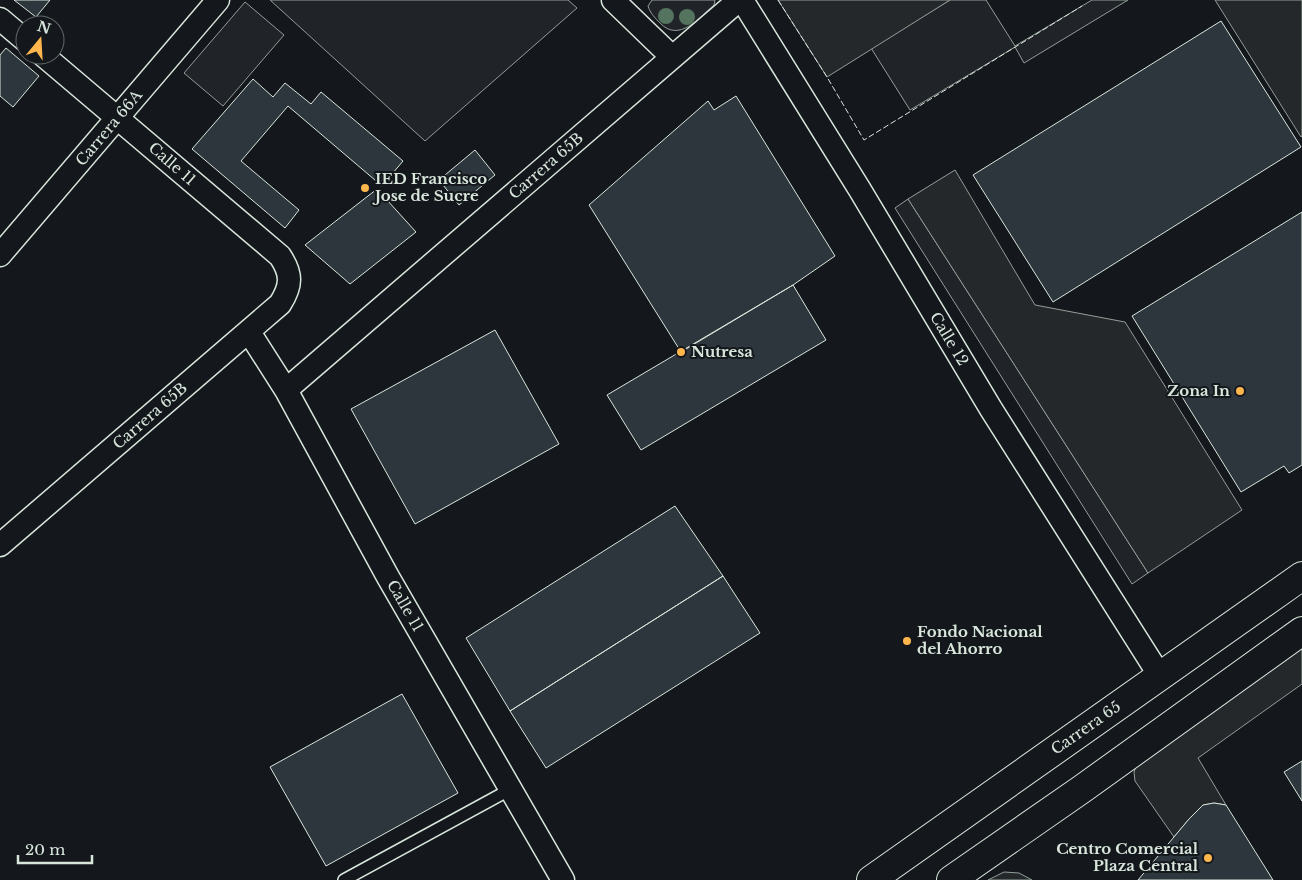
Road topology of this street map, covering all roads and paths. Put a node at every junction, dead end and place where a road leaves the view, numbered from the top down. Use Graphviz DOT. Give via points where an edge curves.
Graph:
graph roads {
  1 [pos="218,0"];
  2 [pos="740,0"];
  3 [pos="621,2"];
  4 [pos="0,19"];
  5 [pos="15,32"];
  6 [pos="672,57"];
  7 [pos="55,65"];
  8 [pos="118,117"];
  9 [pos="0,255"];
  10 [pos="290,280"];
  11 [pos="249,332"];
  12 [pos="286,390"];
  13 [pos="0,545"];
  14 [pos="1302,576"];
  15 [pos="1302,631"];
  16 [pos="1160,676"];
  17 [pos="511,789"];
  18 [pos="344,880"];
  19 [pos="563,880"];
  20 [pos="871,880"];
  21 [pos="952,880"];
  1 -- 8 [label="street, Carrera 66A"];
  2 -- 6 [label="street, Carrera 65B"];
  2 -- 16 [label="street, Calle 12" via="860,190 991,409"];
  3 -- 6 [label="street"];
  4 -- 5 [label="street"];
  6 -- 12 [label="street, Carrera 65B"];
  7 -- 8 [label="street, Calle 11"];
  8 -- 9 [label="street, Carrera 66A"];
  8 -- 10 [label="street, Calle 11" via="280,256"];
  10 -- 11 [label="street, Carrera 65B" via="280,304"];
  11 -- 12 [label="street, Calle 11"];
  11 -- 13 [label="street, Carrera 65B"];
  12 -- 17 [label="street, Calle 11" via="388,577"];
  14 -- 16 [label="street, Carrera 65"];
  15 -- 21 [label="street"];
  16 -- 20 [label="street, Carrera 65"];
  17 -- 18 [label="lane"];
  17 -- 19 [label="street, Calle 11"];
}
